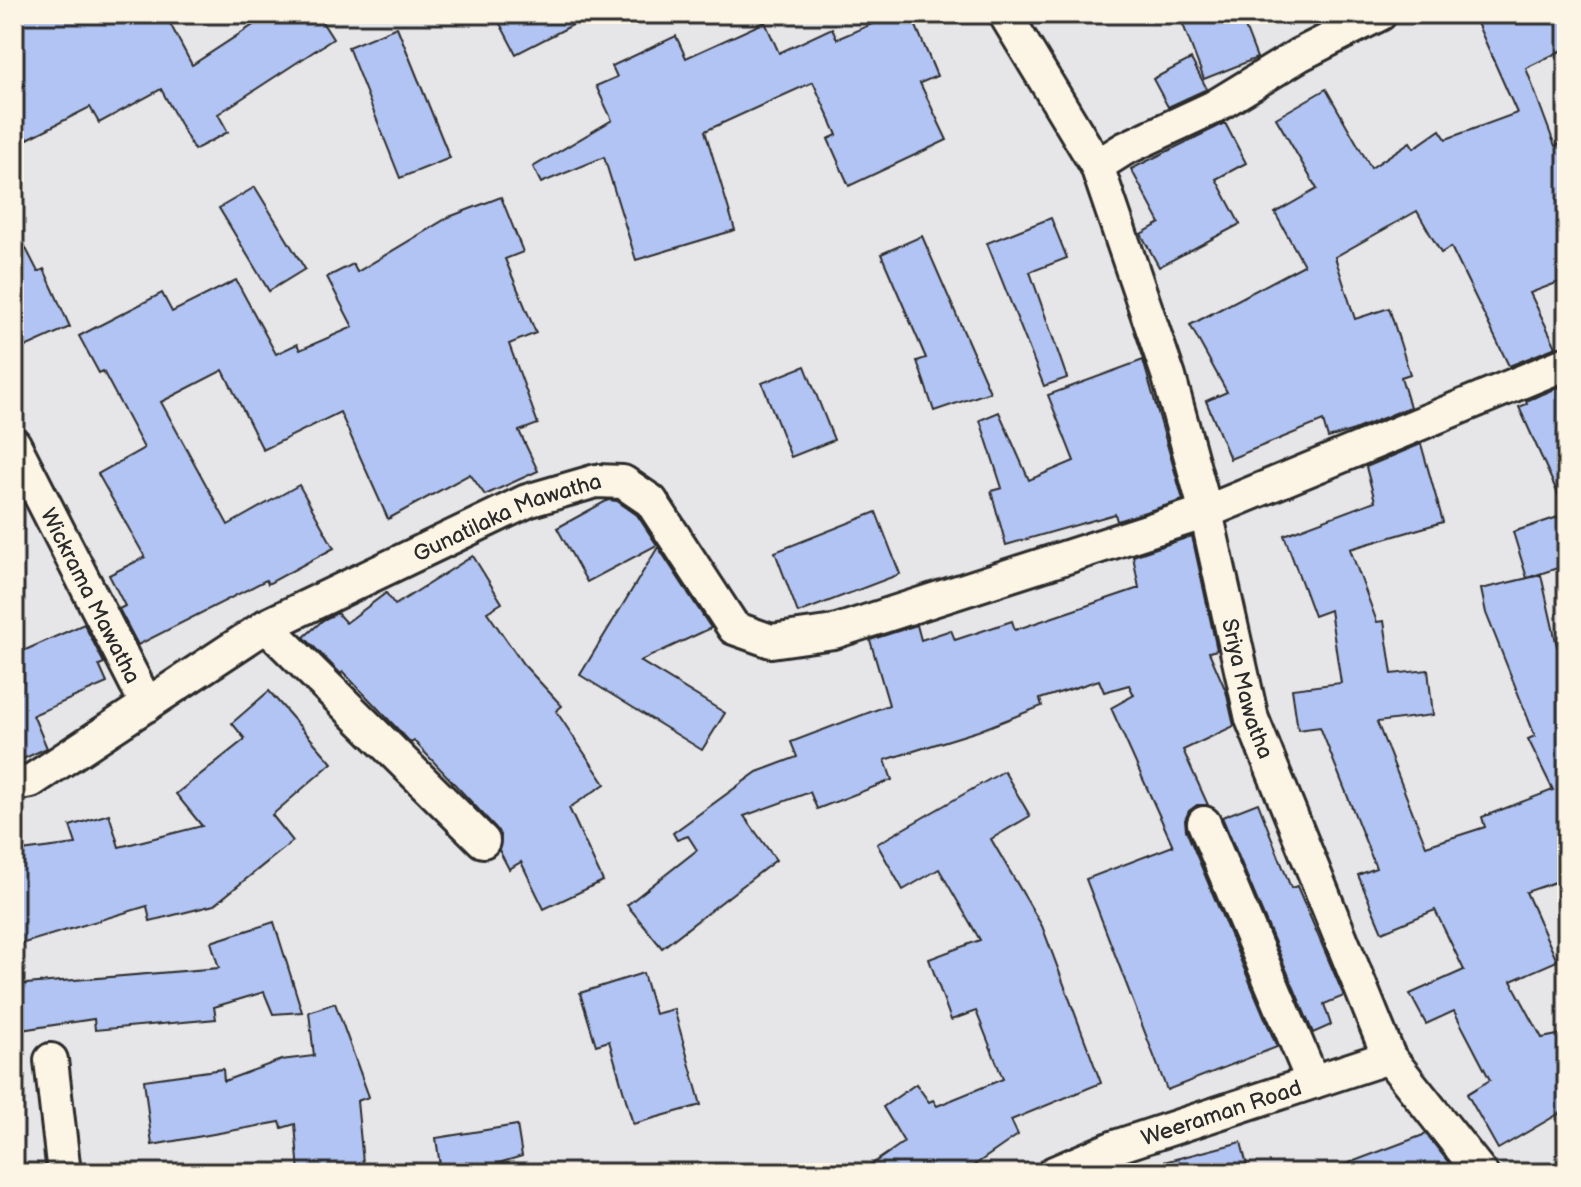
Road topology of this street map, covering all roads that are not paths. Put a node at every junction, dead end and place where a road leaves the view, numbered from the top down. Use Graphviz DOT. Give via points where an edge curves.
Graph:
graph roads {
  1 [pos="1005,14"];
  2 [pos="1380,14"];
  3 [pos="1097,166"];
  4 [pos="1567,363"];
  5 [pos="14,444"];
  6 [pos="1206,512"];
  7 [pos="266,626"];
  8 [pos="147,705"];
  9 [pos="14,784"];
  10 [pos="1204,823"];
  11 [pos="483,841"];
  12 [pos="1389,1057"];
  13 [pos="51,1060"];
  14 [pos="1313,1082"];
  15 [pos="64,1173"];
  16 [pos="1054,1173"];
  17 [pos="1481,1173"];
  1 -- 3 [label="street, Sriya Mawatha"];
  2 -- 3 [label="street"];
  3 -- 6 [label="street, Sriya Mawatha" via="1169,377"];
  4 -- 6 [label="street, Gunatilaka Mawatha"];
  5 -- 8 [label="street, Wickrama Mawatha"];
  6 -- 7 [label="street, Gunatilaka Mawatha" via="834,632 771,641 734,628 651,501 623,482 596,481 527,501"];
  6 -- 12 [label="street, Sriya Mawatha" via="1252,719"];
  7 -- 8 [label="street, Gunatilaka Mawatha"];
  7 -- 11 [label="street"];
  8 -- 9 [label="street, Gunatilaka Mawatha" via="31,781"];
  10 -- 14 [label="street"];
  12 -- 14 [label="street, Weeraman Road"];
  12 -- 17 [label="street, Sriya Mawatha"];
  13 -- 15 [label="street"];
  14 -- 16 [label="street, Weeraman Road" via="1115,1147"];
}
